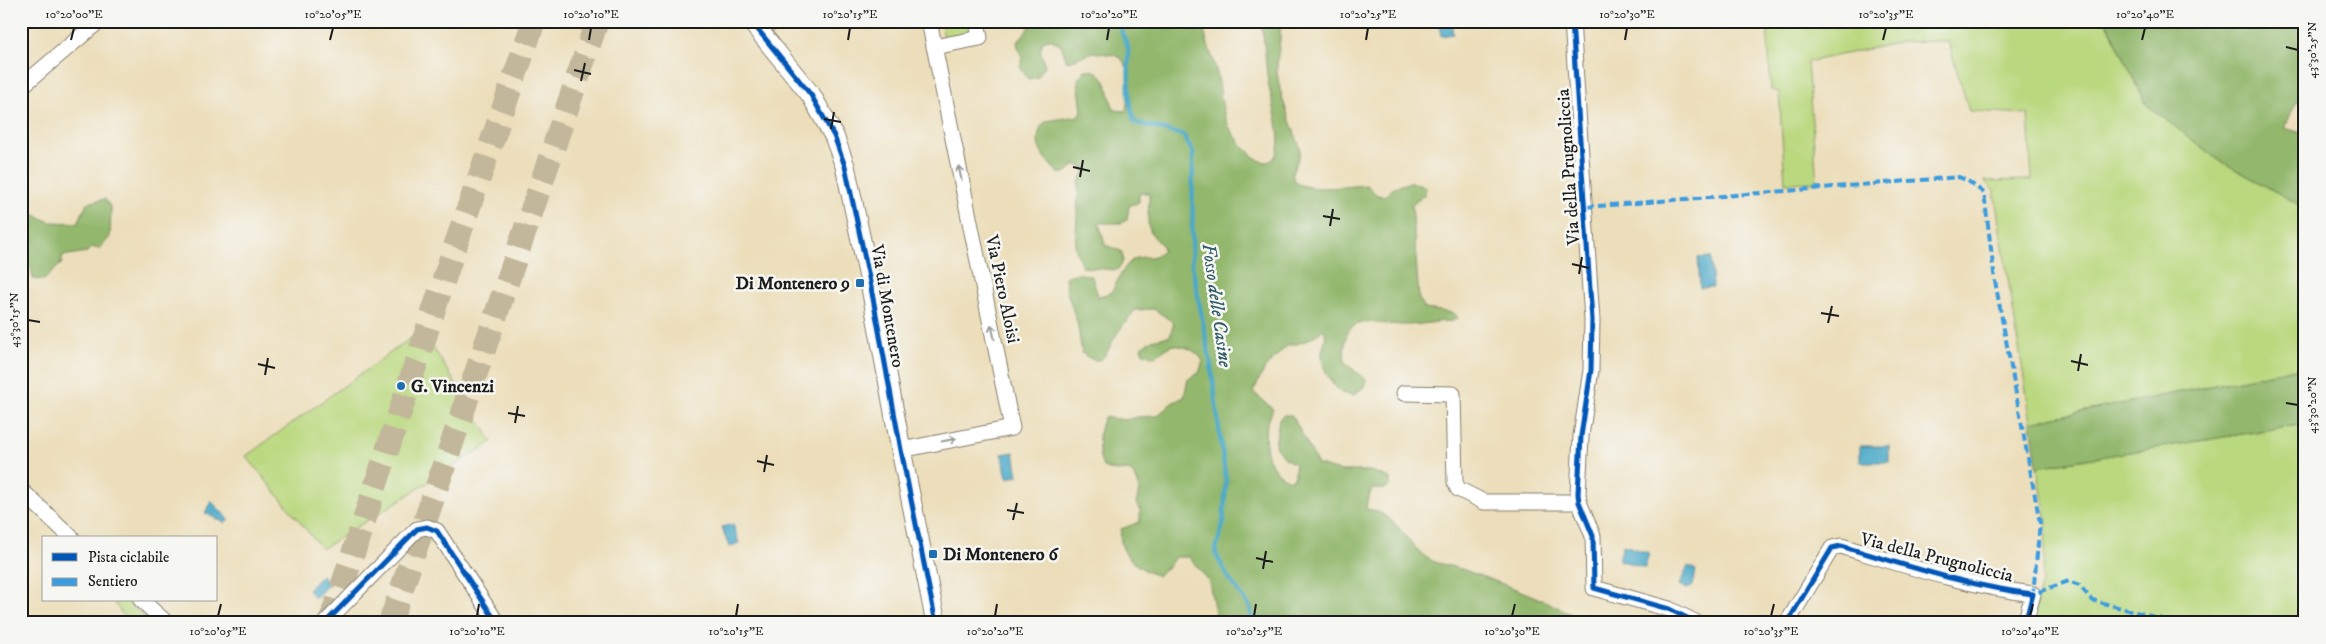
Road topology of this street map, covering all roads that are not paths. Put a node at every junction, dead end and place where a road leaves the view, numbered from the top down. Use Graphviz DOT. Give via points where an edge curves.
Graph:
graph roads {
  1 [pos="99,21"];
  2 [pos="778,21"];
  3 [pos="929,21"];
  4 [pos="977,21"];
  5 [pos="1572,21"];
  6 [pos="753,23"];
  7 [pos="934,47"];
  8 [pos="21,87"];
  9 [pos="1404,393"];
  10 [pos="901,450"];
  11 [pos="21,490"];
  12 [pos="1579,502"];
  13 [pos="70,536"];
  14 [pos="143,602"];
  15 [pos="167,623"];
  16 [pos="325,623"];
  17 [pos="497,623"];
  18 [pos="936,623"];
  19 [pos="1697,623"];
  20 [pos="1787,623"];
  21 [pos="2025,623"];
  1 -- 8 [label="street"];
  2 -- 6 [label="street"];
  3 -- 7 [label="street, Via Piero Aloisi"];
  4 -- 7 [label="street" via="980,38"];
  5 -- 12 [label="street, Via della Prugnoliccia" via="1592,320 1591,370 1581,436"];
  6 -- 10 [label="street, Via di Montenero" via="811,95 828,122 840,151 850,181"];
  10 -- 7 [label="street, Via Piero Aloisi, one-way" via="1012,428"];
  9 -- 12 [label="street" via="1453,394 1455,482 1458,489 1484,502"];
  10 -- 18 [label="street, Via di Montenero"];
  11 -- 13 [label="street"];
  12 -- 19 [label="street, Via della Prugnoliccia" via="1593,536 1594,588 1669,609"];
  14 -- 15 [label="street"];
  16 -- 17 [label="street" via="416,529 427,527 436,531"];
  20 -- 21 [label="street, Via della Prugnoliccia" via="1832,548 1841,546 1924,572 2032,594"];
}
